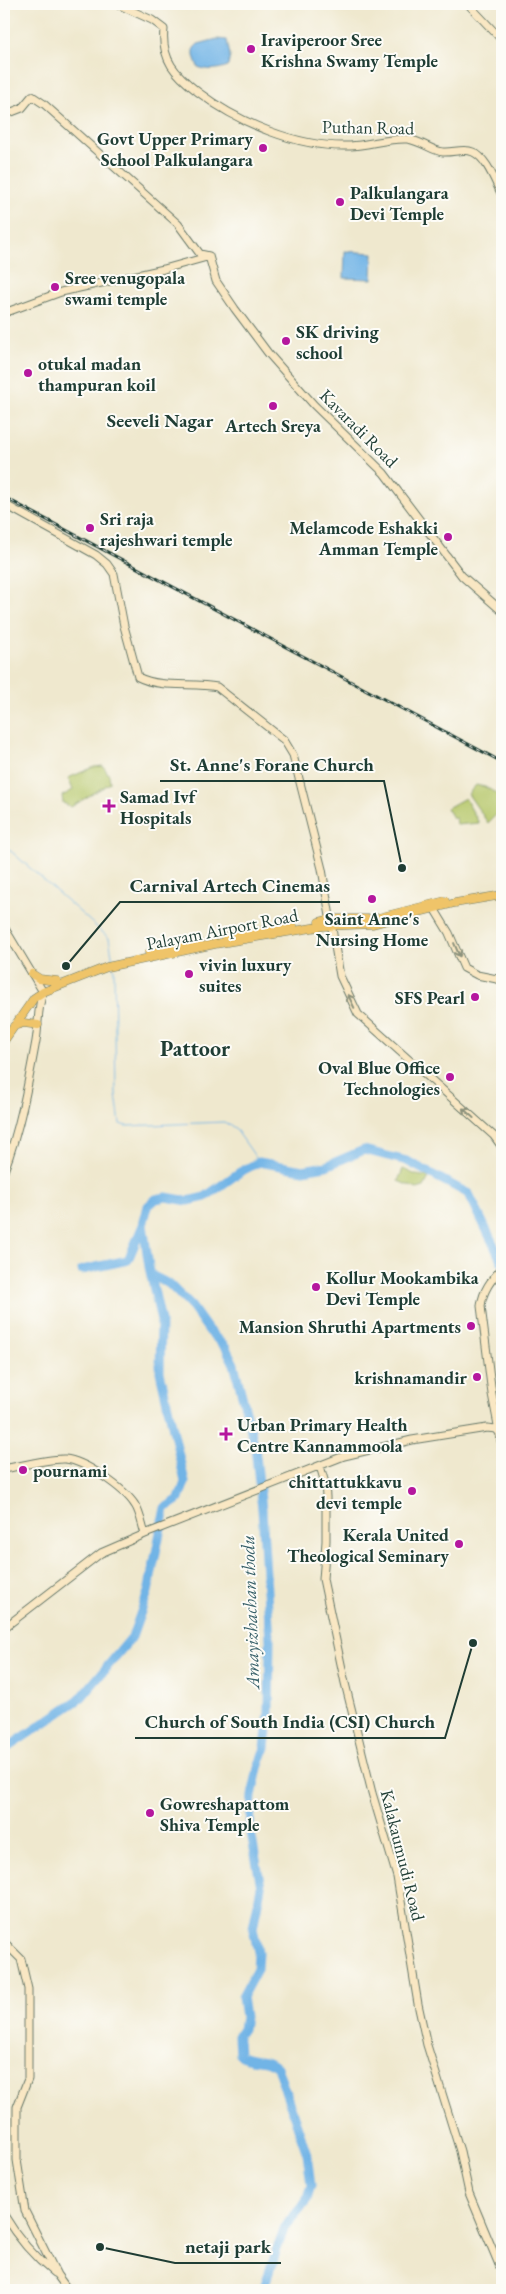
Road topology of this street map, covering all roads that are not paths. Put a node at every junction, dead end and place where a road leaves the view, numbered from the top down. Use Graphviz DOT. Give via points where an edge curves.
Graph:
graph roads {
  1 [pos="117,4"];
  2 [pos="468,4"];
  3 [pos="502,40"];
  4 [pos="4,115"];
  5 [pos="502,195"];
  6 [pos="210,256"];
  7 [pos="4,313"];
  8 [pos="4,504"];
  9 [pos="502,611"];
  10 [pos="502,890"];
  11 [pos="502,895"];
  12 [pos="432,906"];
  13 [pos="332,922"];
  14 [pos="4,927"];
  15 [pos="106,966"];
  16 [pos="32,974"];
  17 [pos="502,980"];
  18 [pos="57,981"];
  19 [pos="42,990"];
  20 [pos="38,1025"];
  21 [pos="14,1026"];
  22 [pos="4,1032"];
  23 [pos="4,1041"];
  24 [pos="502,1148"];
  25 [pos="4,1170"];
  26 [pos="502,1268"];
  27 [pos="495,1412"];
  28 [pos="484,1429"];
  29 [pos="499,1432"];
  30 [pos="502,1446"];
  31 [pos="320,1466"];
  32 [pos="4,1469"];
  33 [pos="145,1534"];
  34 [pos="4,1628"];
  35 [pos="4,1942"];
  36 [pos="4,2215"];
  37 [pos="502,2272"];
  38 [pos="57,2275"];
  39 [pos="68,2290"];
  1 -- 5 [label="street, Puthan Road" via="164,29 167,59 173,70 242,120 282,134 330,145 350,146 402,139 426,144 442,152 470,150 480,156"];
  2 -- 3 [label="street"];
  4 -- 6 [label="street" via="22,108 32,96 44,104 178,224 200,254"];
  6 -- 7 [label="street" via="61,292"];
  6 -- 9 [label="street, Kavaradi Road" via="216,281 268,353 314,405 384,473 462,576"];
  8 -- 13 [label="street" via="107,564 114,574 138,676 150,681 217,687 284,740 290,748 322,869"];
  10 -- 12 [label="main road, Palayam Airport Road"];
  11 -- 12 [label="main road, Palayam Airport Road"];
  12 -- 13 [label="main road, Palayam Airport Road" via="374,919"];
  12 -- 17 [label="street, one-way" via="449,933 464,968 468,972"];
  13 -- 15 [label="main road, Palayam Airport Road" via="244,933"];
  24 -- 13 [label="street, one-way" via="494,1136 358,1014 340,976"];
  14 -- 16 [label="street"];
  15 -- 18 [label="main road, Palayam Airport Road"];
  15 -- 19 [label="main road, Palayam Airport Road"];
  16 -- 18 [label="main road" via="40,979"];
  16 -- 19 [label="street"];
  18 -- 19 [label="main road, Palayam Airport Road"];
  19 -- 20 [label="street"];
  19 -- 21 [label="main road, Palayam Airport Road"];
  19 -- 22 [label="main road, Palayam Airport Road" via="32,994"];
  20 -- 21 [label="main road" via="24,1023"];
  20 -- 25 [label="street" via="22,1108"];
  21 -- 23 [label="main road, Palayam Airport Road"];
  26 -- 27 [label="street" via="493,1277 480,1306"];
  27 -- 28 [label="street"];
  27 -- 29 [label="street"];
  28 -- 29 [label="street"];
  28 -- 31 [label="street" via="404,1442 344,1456"];
  29 -- 30 [label="street"];
  31 -- 33 [label="street"];
  31 -- 37 [label="street, Kalakaumudi Road" via="326,1497 323,1579 345,1683 372,1794 397,1877 427,2045 460,2151 469,2193"];
  32 -- 33 [label="street" via="65,1459 97,1472 137,1507"];
  33 -- 34 [label="street" via="101,1553"];
  35 -- 38 [label="street" via="21,1959 28,1989 28,2079 17,2107 16,2160 25,2211"];
  36 -- 38 [label="street" via="41,2263"];
  38 -- 39 [label="street"];
}
